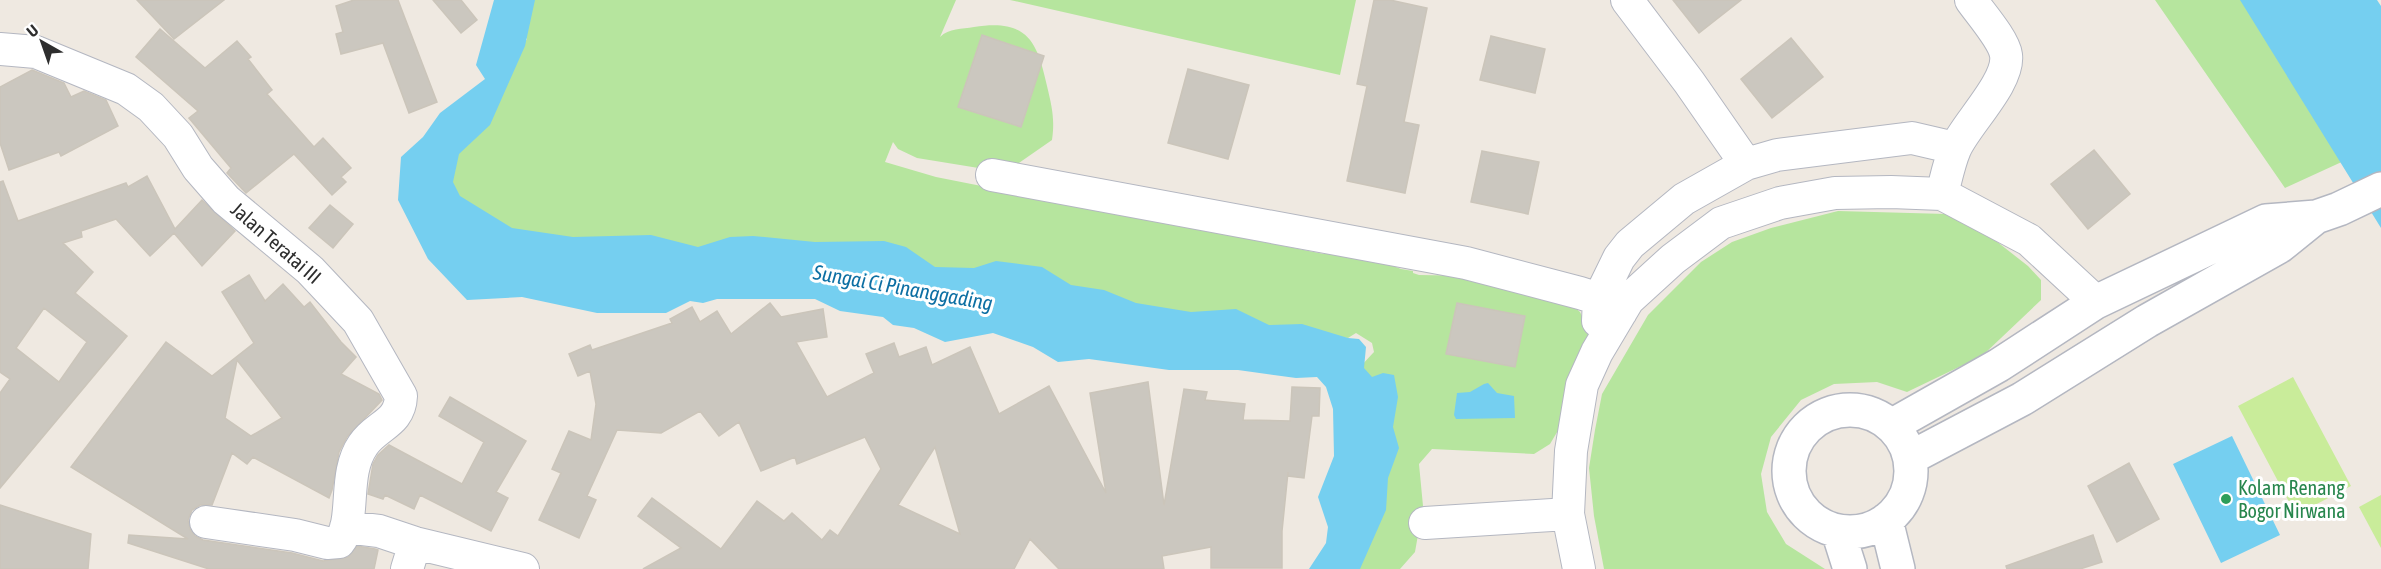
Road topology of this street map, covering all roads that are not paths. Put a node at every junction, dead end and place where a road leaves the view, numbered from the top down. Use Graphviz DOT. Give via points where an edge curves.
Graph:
graph roads {
  1 [pos="1626,0"];
  2 [pos="1971,0"];
  3 [pos="0,49"];
  4 [pos="1955,148"];
  5 [pos="1746,164"];
  6 [pos="992,175"];
  7 [pos="2381,189"];
  8 [pos="1942,194"];
  9 [pos="2328,213"];
  10 [pos="2096,303"];
  11 [pos="1610,305"];
  12 [pos="1892,426"];
  13 [pos="1910,458"];
  14 [pos="1568,514"];
  15 [pos="1886,520"];
  16 [pos="206,522"];
  17 [pos="1425,523"];
  18 [pos="346,527"];
  19 [pos="1838,531"];
  20 [pos="411,556"];
  21 [pos="523,569"];
  22 [pos="1579,569"];
  23 [pos="1850,569"];
  24 [pos="1898,569"];
  1 -- 5 [label="street"];
  2 -- 4 [label="street" via="2006,54 2006,63 1990,96"];
  3 -- 18 [label="street, Jalan Teratai III" via="46,55 126,88 151,106 226,200 310,270 358,321 401,396 394,418 363,444 353,463"];
  4 -- 5 [label="street" via="1912,138 1777,155"];
  4 -- 8 [label="street"];
  5 -- 11 [label="street" via="1684,199 1644,231 1619,258"];
  6 -- 11 [label="street" via="1466,263"];
  7 -- 9 [label="street"];
  8 -- 10 [label="street" via="2029,240"];
  8 -- 11 [label="street" via="1834,193 1779,203 1721,223 1628,300"];
  9 -- 10 [label="street" via="2266,221"];
  9 -- 13 [label="street" via="2280,246 2147,321 2022,399"];
  10 -- 12 [label="street" via="2000,365"];
  11 -- 14 [label="street" via="1597,352 1582,385 1571,451"];
  12 -- 13 [label="street"];
  12 -- 19 [label="street" via="1872,414 1850,410 1828,414 1809,426 1795,444 1789,466 1790,488 1800,508 1817,523"];
  13 -- 15 [label="street" via="1907,492"];
  14 -- 17 [label="street"];
  14 -- 22 [label="street"];
  15 -- 19 [label="street" via="1870,529"];
  15 -- 24 [label="street"];
  16 -- 18 [label="street" via="334,544 342,539"];
  18 -- 20 [label="street" via="379,531"];
  19 -- 23 [label="street"];
  20 -- 21 [label="street"];
}
